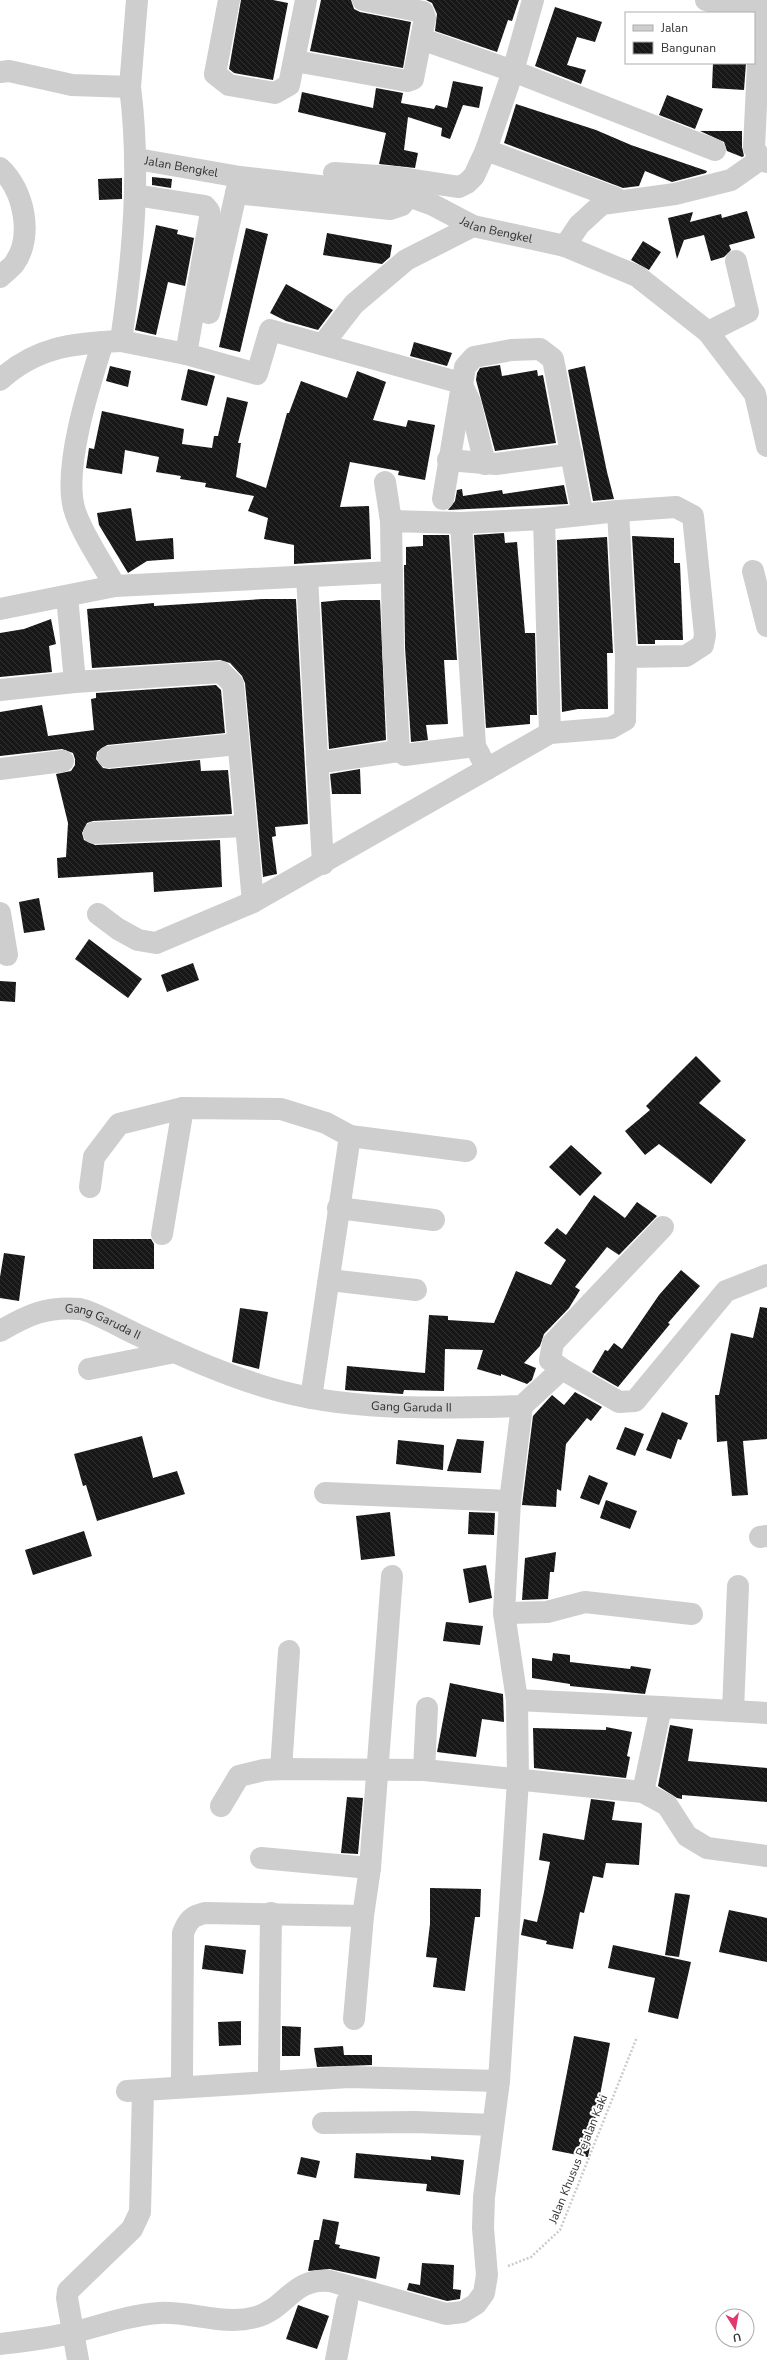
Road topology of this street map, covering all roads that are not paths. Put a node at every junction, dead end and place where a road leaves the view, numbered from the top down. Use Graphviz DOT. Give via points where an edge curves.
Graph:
graph roads {
  1 [pos="137,0"];
  2 [pos="230,0"];
  3 [pos="306,0"];
  4 [pos="363,0"];
  5 [pos="533,0"];
  6 [pos="706,0"];
  7 [pos="761,2"];
  8 [pos="430,42"];
  9 [pos="294,61"];
  10 [pos="513,71"];
  11 [pos="0,72"];
  12 [pos="130,87"];
  13 [pos="762,96"];
  14 [pos="486,150"];
  15 [pos="715,150"];
  16 [pos="136,159"];
  17 [pos="764,161"];
  18 [pos="311,171"];
  19 [pos="2,173"];
  20 [pos="238,185"];
  21 [pos="135,195"];
  22 [pos="616,198"];
  23 [pos="473,226"];
  24 [pos="565,246"];
  25 [pos="736,261"];
  26 [pos="0,277"];
  27 [pos="209,313"];
  28 [pos="708,332"];
  29 [pos="112,341"];
  30 [pos="323,344"];
  31 [pos="186,354"];
  32 [pos="0,380"];
  33 [pos="461,383"];
  34 [pos="767,446"];
  35 [pos="572,454"];
  36 [pos="448,460"];
  37 [pos="485,464"];
  38 [pos="385,482"];
  39 [pos="443,499"];
  40 [pos="582,511"];
  41 [pos="618,511"];
  42 [pos="544,518"];
  43 [pos="391,521"];
  44 [pos="461,523"];
  45 [pos="753,571"];
  46 [pos="392,572"];
  47 [pos="307,577"];
  48 [pos="115,586"];
  49 [pos="67,596"];
  50 [pos="0,609"];
  51 [pos="767,626"];
  52 [pos="626,657"];
  53 [pos="75,682"];
  54 [pos="0,690"];
  55 [pos="550,733"];
  56 [pos="238,744"];
  57 [pos="475,746"];
  58 [pos="399,751"];
  59 [pos="108,757"];
  60 [pos="64,761"];
  61 [pos="317,764"];
  62 [pos="0,769"];
  63 [pos="487,769"];
  64 [pos="245,826"];
  65 [pos="94,833"];
  66 [pos="322,864"];
  67 [pos="253,902"];
  68 [pos="0,913"];
  69 [pos="98,914"];
  70 [pos="7,955"];
  71 [pos="183,1108"];
  72 [pos="350,1136"];
  73 [pos="466,1151"];
  74 [pos="90,1186"];
  75 [pos="338,1208"];
  76 [pos="434,1220"];
  77 [pos="663,1227"];
  78 [pos="162,1234"];
  79 [pos="767,1275"];
  80 [pos="330,1280"];
  81 [pos="416,1290"];
  82 [pos="0,1331"];
  83 [pos="175,1352"];
  84 [pos="89,1369"];
  85 [pos="562,1369"];
  86 [pos="311,1398"];
  87 [pos="522,1406"];
  88 [pos="324,1493"];
  89 [pos="510,1501"];
  90 [pos="392,1576"];
  91 [pos="738,1586"];
  92 [pos="504,1613"];
  93 [pos="692,1614"];
  94 [pos="289,1651"];
  95 [pos="517,1700"];
  96 [pos="661,1707"];
  97 [pos="427,1708"];
  98 [pos="733,1711"];
  99 [pos="767,1713"];
  100 [pos="281,1769"];
  101 [pos="377,1770"];
  102 [pos="424,1770"];
  103 [pos="518,1780"];
  104 [pos="643,1792"];
  105 [pos="221,1806"];
  106 [pos="767,1856"];
  107 [pos="261,1858"];
  108 [pos="370,1868"];
  109 [pos="271,1914"];
  110 [pos="363,1916"];
  111 [pos="354,2019"];
  112 [pos="269,2071"];
  113 [pos="182,2076"];
  114 [pos="499,2081"];
  115 [pos="323,2123"];
  116 [pos="493,2125"];
  117 [pos="347,2302"];
  118 [pos="74,2332"];
  119 [pos="0,2344"];
  120 [pos="78,2360"];
  121 [pos="336,2360"];
  1 -- 12 [label="street"];
  2 -- 9 [label="street" via="215,74 229,85 275,93 289,85"];
  3 -- 9 [label="street"];
  4 -- 9 [label="street" via="422,12 425,18 413,79 407,81"];
  5 -- 10 [label="street"];
  6 -- 7 [label="street" via="716,3"];
  7 -- 13 [label="street"];
  8 -- 10 [label="street"];
  10 -- 14 [label="street"];
  10 -- 15 [label="street"];
  11 -- 12 [label="street" via="8,71 72,85"];
  12 -- 16 [label="street"];
  13 -- 17 [label="street" via="754,148"];
  14 -- 18 [label="street" via="474,176 459,187 394,177"];
  14 -- 22 [label="street"];
  16 -- 20 [label="street, Jalan Bengkel"];
  16 -- 21 [label="street"];
  17 -- 24 [label="street" via="731,180 675,194 602,204 580,225"];
  19 -- 26 [label="street" via="24,210 25,235 14,264"];
  20 -- 23 [label="street, Jalan Bengkel" via="408,196 433,205"];
  20 -- 27 [label="street"];
  21 -- 29 [label="street" via="127,294"];
  21 -- 31 [label="street" via="205,206 209,211 210,218"];
  23 -- 24 [label="street, Jalan Bengkel"];
  23 -- 30 [label="street" via="406,260 354,304"];
  24 -- 28 [label="street, Jalan Bengkel" via="637,276"];
  25 -- 28 [label="street" via="748,312"];
  28 -- 34 [label="street, Jalan Bengkel" via="755,394"];
  29 -- 31 [label="street"];
  29 -- 32 [label="street" via="78,344 33,356"];
  29 -- 48 [label="street" via="83,406 71,480 74,508"];
  30 -- 31 [label="street" via="270,330 257,374"];
  30 -- 33 [label="street"];
  33 -- 35 [label="street" via="465,367 474,357 511,350 540,349 554,358"];
  33 -- 36 [label="street"];
  33 -- 37 [label="street" via="470,402"];
  35 -- 37 [label="street"];
  35 -- 40 [label="street"];
  36 -- 37 [label="street"];
  36 -- 39 [label="street"];
  38 -- 43 [label="street"];
  41 -- 42 [label="street"];
  41 -- 52 [label="street"];
  41 -- 52 [label="street" via="676,507 693,516 705,635 703,645 686,656"];
  42 -- 44 [label="street"];
  42 -- 55 [label="street"];
  43 -- 44 [label="street"];
  43 -- 46 [label="street"];
  44 -- 57 [label="street"];
  45 -- 51 [label="street"];
  46 -- 47 [label="street"];
  46 -- 58 [label="street"];
  47 -- 48 [label="street"];
  47 -- 61 [label="street"];
  48 -- 49 [label="street"];
  49 -- 50 [label="street"];
  49 -- 53 [label="street"];
  52 -- 55 [label="street" via="625,720 611,728"];
  53 -- 54 [label="street"];
  53 -- 56 [label="street" via="221,672 233,684"];
  55 -- 63 [label="street"];
  56 -- 59 [label="street"];
  56 -- 64 [label="street"];
  57 -- 58 [label="street" via="405,755"];
  57 -- 63 [label="street"];
  58 -- 61 [label="street"];
  60 -- 62 [label="street"];
  61 -- 66 [label="street"];
  63 -- 66 [label="street"];
  64 -- 65 [label="street"];
  64 -- 67 [label="street"];
  66 -- 67 [label="street"];
  67 -- 69 [label="street" via="156,943 138,940"];
  68 -- 70 [label="street"];
  71 -- 72 [label="street" via="281,1108 326,1123"];
  71 -- 74 [label="street" via="119,1124 94,1157"];
  71 -- 78 [label="street"];
  72 -- 73 [label="street"];
  72 -- 75 [label="street"];
  75 -- 76 [label="street"];
  75 -- 80 [label="street"];
  77 -- 85 [label="street" via="553,1343 550,1360"];
  79 -- 85 [label="street" via="726,1291 635,1401 619,1402"];
  80 -- 81 [label="street"];
  80 -- 86 [label="street"];
  82 -- 83 [label="street, Gang Garuda II" via="30,1314 56,1308 82,1310"];
  83 -- 84 [label="street"];
  83 -- 86 [label="street, Gang Garuda II" via="270,1388"];
  85 -- 87 [label="street"];
  86 -- 87 [label="street, Gang Garuda II" via="421,1408"];
  87 -- 89 [label="street"];
  88 -- 89 [label="street"];
  89 -- 92 [label="street"];
  90 -- 101 [label="street"];
  91 -- 98 [label="street"];
  92 -- 93 [label="street" via="547,1612 585,1602"];
  92 -- 95 [label="street"];
  94 -- 100 [label="street"];
  95 -- 96 [label="street"];
  95 -- 103 [label="street"];
  96 -- 98 [label="street"];
  96 -- 104 [label="street"];
  97 -- 102 [label="street"];
  98 -- 99 [label="street"];
  100 -- 101 [label="street"];
  100 -- 105 [label="street" via="239,1776"];
  101 -- 102 [label="street"];
  101 -- 108 [label="street"];
  102 -- 103 [label="street"];
  103 -- 104 [label="street"];
  103 -- 114 [label="street"];
  104 -- 106 [label="street" via="667,1805 687,1836 707,1848"];
  107 -- 108 [label="street"];
  108 -- 110 [label="street"];
  109 -- 110 [label="street"];
  109 -- 112 [label="street"];
  109 -- 113 [label="street" via="205,1913 195,1915 188,1922 183,1933"];
  110 -- 111 [label="street"];
  114 -- 116 [label="street"];
  114 -- 118 [label="street" via="349,2077 135,2091 138,2216 132,2229 68,2291 67,2298"];
  115 -- 116 [label="street" via="415,2122"];
  116 -- 118 [label="street" via="484,2198 487,2275 484,2293 476,2304 463,2312 446,2314 330,2281 318,2280 296,2288 274,2308 251,2318 239,2320 161,2313 142,2315"];
  117 -- 121 [label="street"];
  118 -- 119 [label="street"];
  118 -- 120 [label="street"];
}
